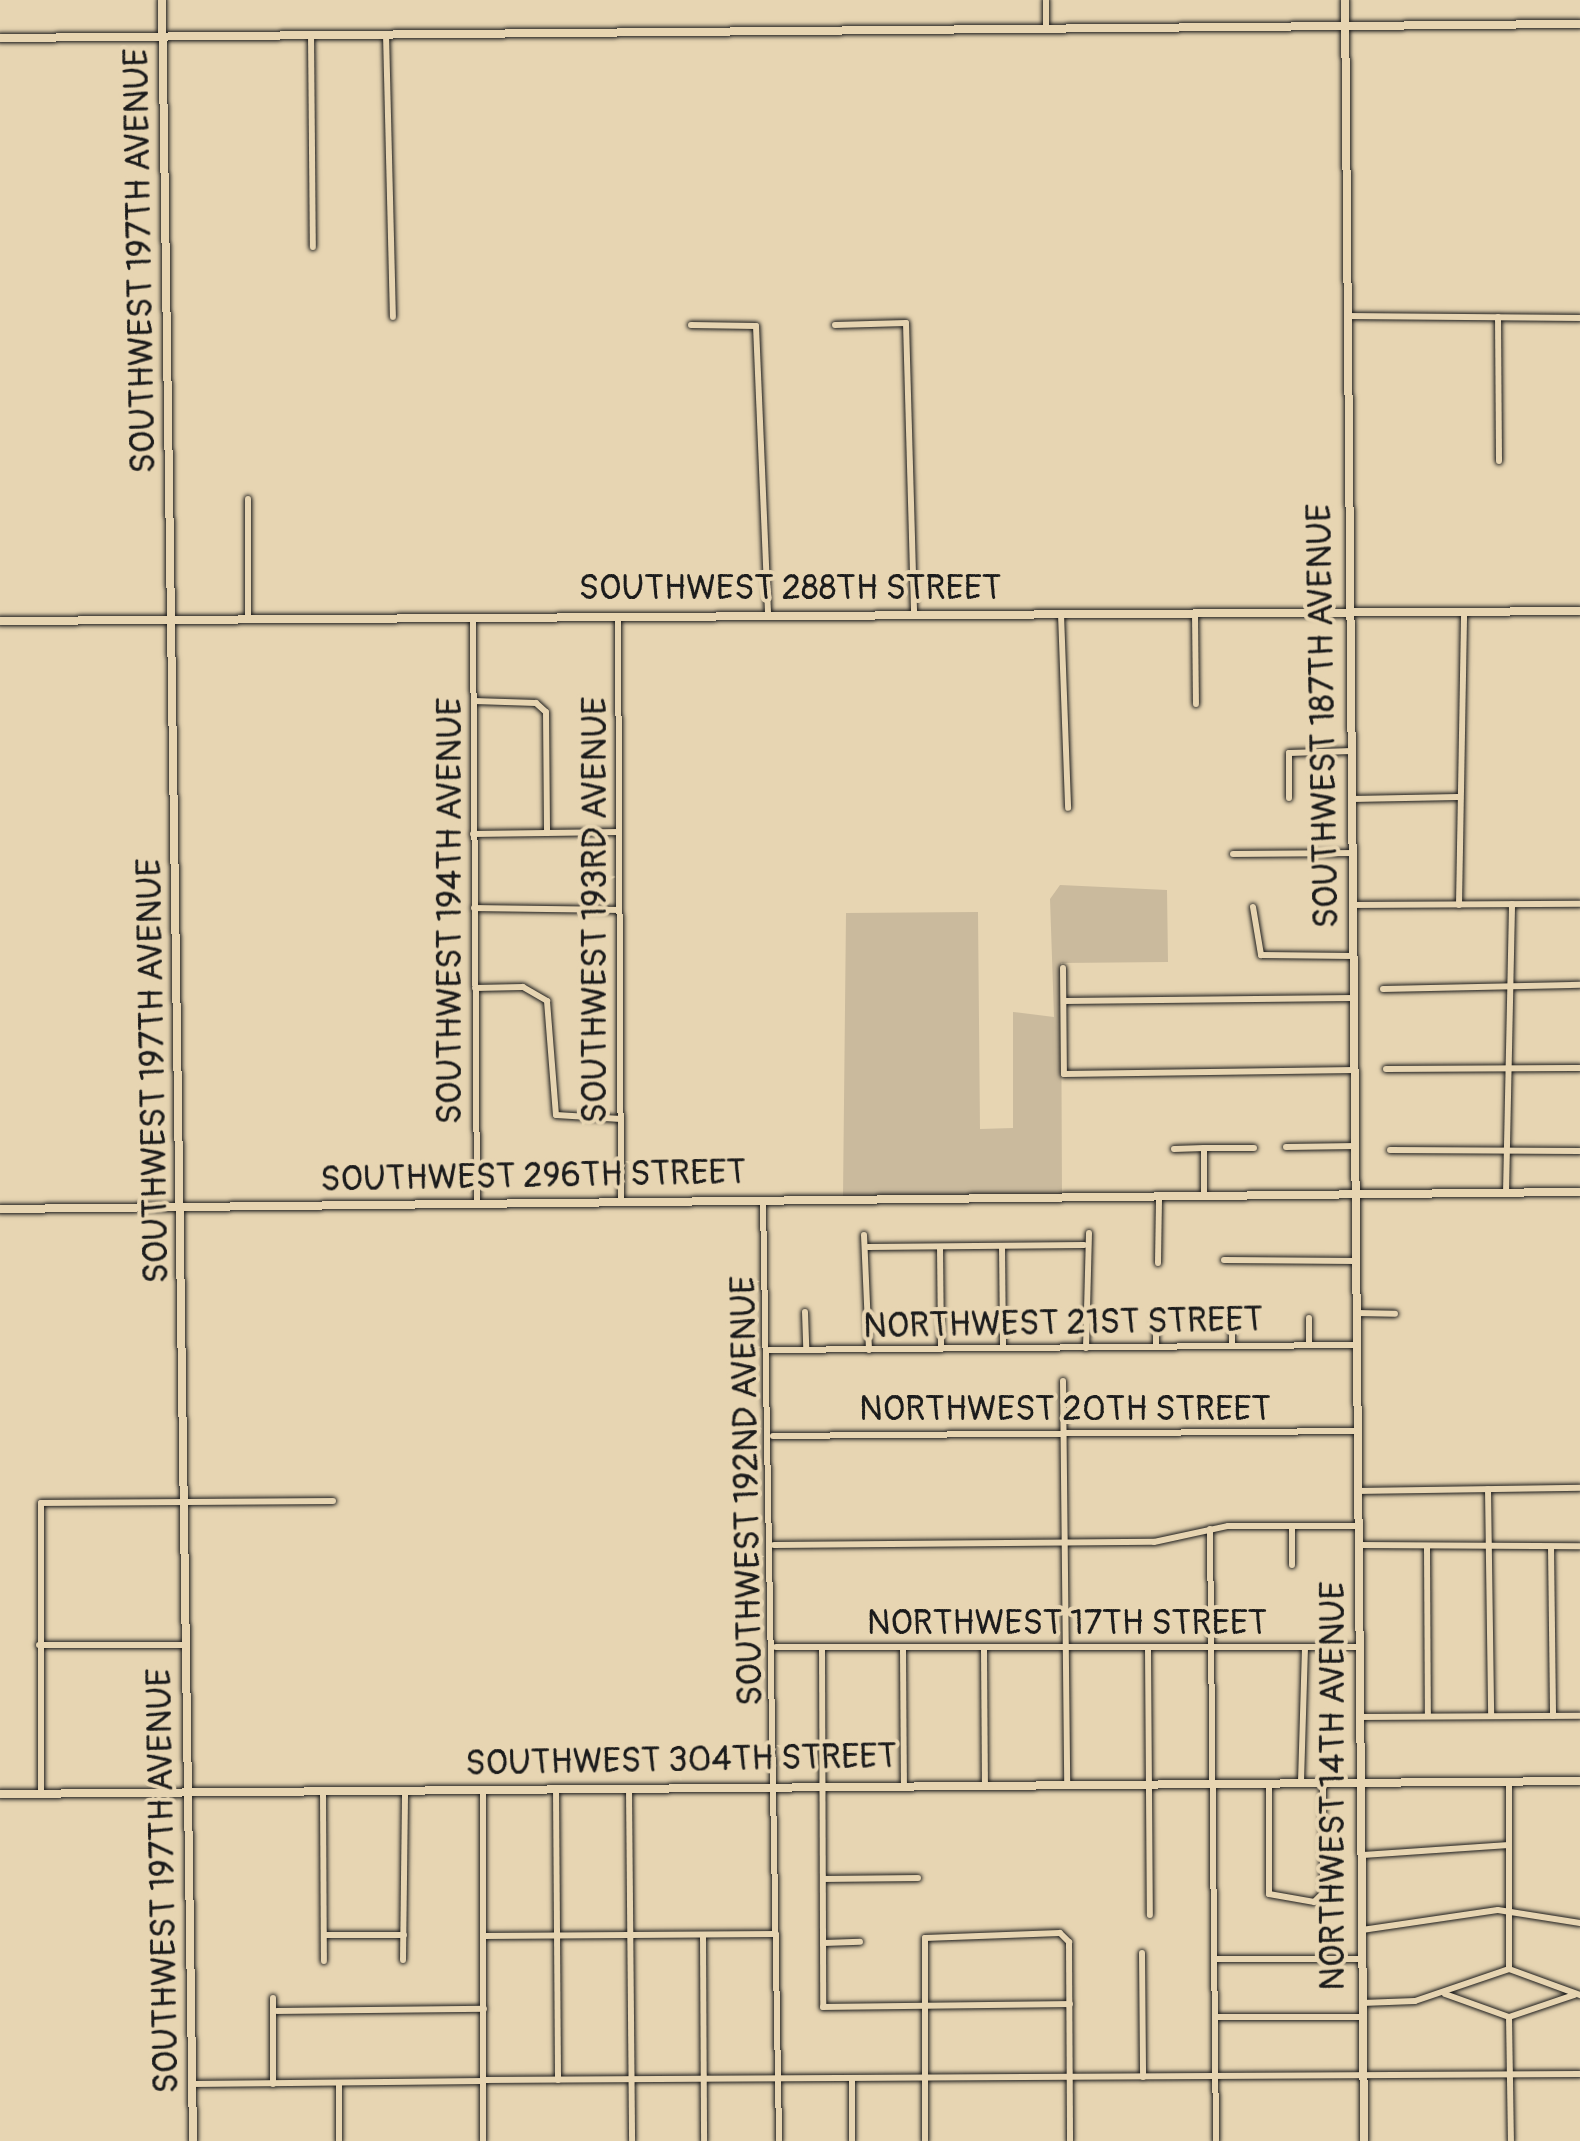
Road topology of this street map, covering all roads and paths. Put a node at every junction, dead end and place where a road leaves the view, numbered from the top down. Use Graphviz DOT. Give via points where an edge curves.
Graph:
graph roads {
  1 [pos="162,0"];
  2 [pos="1046,0"];
  3 [pos="1345,0"];
  4 [pos="1580,24"];
  5 [pos="1345,26"];
  6 [pos="1046,28"];
  7 [pos="386,34"];
  8 [pos="311,36"];
  9 [pos="162,37"];
  10 [pos="0,38"];
  11 [pos="313,247"];
  12 [pos="1348,316"];
  13 [pos="393,317"];
  14 [pos="1498,318"];
  15 [pos="1580,318"];
  16 [pos="690,324"];
  17 [pos="836,324"];
  18 [pos="1500,461"];
  19 [pos="248,499"];
  20 [pos="1464,611"];
  21 [pos="1580,611"];
  22 [pos="1350,612"];
  23 [pos="1195,613"];
  24 [pos="1061,614"];
  25 [pos="914,615"];
  26 [pos="618,616"];
  27 [pos="768,616"];
  28 [pos="472,617"];
  29 [pos="174,618"];
  30 [pos="248,618"];
  31 [pos="0,621"];
  32 [pos="474,701"];
  33 [pos="1196,704"];
  34 [pos="1352,751"];
  35 [pos="1458,797"];
  36 [pos="1289,798"];
  37 [pos="1352,799"];
  38 [pos="1068,808"];
  39 [pos="619,832"];
  40 [pos="547,833"];
  41 [pos="473,834"];
  42 [pos="1352,853"];
  43 [pos="1233,854"];
  44 [pos="1459,904"];
  45 [pos="1512,904"];
  46 [pos="1580,904"];
  47 [pos="1353,905"];
  48 [pos="474,908"];
  49 [pos="1253,908"];
  50 [pos="620,910"];
  51 [pos="1354,956"];
  52 [pos="1063,968"];
  53 [pos="1513,984"];
  54 [pos="1580,985"];
  55 [pos="474,988"];
  56 [pos="1383,989"];
  57 [pos="1354,998"];
  58 [pos="1064,1001"];
  59 [pos="1514,1068"];
  60 [pos="1580,1068"];
  61 [pos="1386,1069"];
  62 [pos="1355,1070"];
  63 [pos="621,1119"];
  64 [pos="1286,1146"];
  65 [pos="1356,1146"];
  66 [pos="1204,1148"];
  67 [pos="1254,1148"];
  68 [pos="1174,1149"];
  69 [pos="1390,1150"];
  70 [pos="1580,1151"];
  71 [pos="1508,1152"];
  72 [pos="1580,1192"];
  73 [pos="1506,1193"];
  74 [pos="1355,1194"];
  75 [pos="1204,1197"];
  76 [pos="1159,1198"];
  77 [pos="763,1201"];
  78 [pos="622,1203"];
  79 [pos="477,1205"];
  80 [pos="184,1208"];
  81 [pos="0,1209"];
  82 [pos="1089,1233"];
  83 [pos="864,1236"];
  84 [pos="1084,1245"];
  85 [pos="940,1246"];
  86 [pos="1002,1246"];
  87 [pos="868,1247"];
  88 [pos="1224,1260"];
  89 [pos="1356,1260"];
  90 [pos="1158,1262"];
  91 [pos="805,1312"];
  92 [pos="1356,1313"];
  93 [pos="1394,1314"];
  94 [pos="1309,1318"];
  95 [pos="1156,1319"];
  96 [pos="1232,1319"];
  97 [pos="1309,1345"];
  98 [pos="1356,1345"];
  99 [pos="1232,1346"];
  100 [pos="1156,1347"];
  101 [pos="1003,1348"];
  102 [pos="1086,1348"];
  103 [pos="941,1349"];
  104 [pos="770,1350"];
  105 [pos="806,1350"];
  106 [pos="869,1350"];
  107 [pos="1063,1381"];
  108 [pos="1357,1431"];
  109 [pos="1063,1434"];
  110 [pos="773,1436"];
  111 [pos="1580,1488"];
  112 [pos="1488,1489"];
  113 [pos="1358,1491"];
  114 [pos="186,1500"];
  115 [pos="333,1501"];
  116 [pos="1292,1526"];
  117 [pos="1358,1526"];
  118 [pos="1210,1529"];
  119 [pos="1065,1543"];
  120 [pos="774,1545"];
  121 [pos="1358,1546"];
  122 [pos="1427,1546"];
  123 [pos="1490,1546"];
  124 [pos="1551,1546"];
  125 [pos="1580,1546"];
  126 [pos="1292,1565"];
  127 [pos="188,1644"];
  128 [pos="39,1645"];
  129 [pos="822,1647"];
  130 [pos="1305,1647"];
  131 [pos="1360,1647"];
  132 [pos="776,1648"];
  133 [pos="1066,1648"];
  134 [pos="1148,1648"];
  135 [pos="1211,1648"];
  136 [pos="984,1649"];
  137 [pos="903,1650"];
  138 [pos="1428,1716"];
  139 [pos="1491,1716"];
  140 [pos="1553,1716"];
  141 [pos="1580,1716"];
  142 [pos="1360,1717"];
  143 [pos="1580,1781"];
  144 [pos="1268,1782"];
  145 [pos="1302,1782"];
  146 [pos="1324,1782"];
  147 [pos="1362,1782"];
  148 [pos="1508,1782"];
  149 [pos="1149,1783"];
  150 [pos="1215,1783"];
  151 [pos="985,1784"];
  152 [pos="1068,1784"];
  153 [pos="824,1786"];
  154 [pos="904,1786"];
  155 [pos="777,1787"];
  156 [pos="556,1789"];
  157 [pos="629,1789"];
  158 [pos="404,1790"];
  159 [pos="483,1790"];
  160 [pos="323,1791"];
  161 [pos="190,1793"];
  162 [pos="0,1794"];
  163 [pos="41,1794"];
  164 [pos="1509,1845"];
  165 [pos="1363,1855"];
  166 [pos="918,1878"];
  167 [pos="824,1879"];
  168 [pos="1509,1914"];
  169 [pos="1150,1915"];
  170 [pos="1580,1924"];
  171 [pos="1362,1930"];
  172 [pos="404,1934"];
  173 [pos="776,1934"];
  174 [pos="325,1935"];
  175 [pos="702,1935"];
  176 [pos="483,1936"];
  177 [pos="556,1936"];
  178 [pos="628,1936"];
  179 [pos="824,1942"];
  180 [pos="860,1942"];
  181 [pos="1142,1953"];
  182 [pos="1216,1959"];
  183 [pos="1362,1959"];
  184 [pos="404,1960"];
  185 [pos="324,1961"];
  186 [pos="1509,1970"];
  187 [pos="1445,1994"];
  188 [pos="1578,1994"];
  189 [pos="273,1998"];
  190 [pos="1362,2003"];
  191 [pos="1070,2004"];
  192 [pos="924,2006"];
  193 [pos="484,2009"];
  194 [pos="277,2011"];
  195 [pos="1362,2016"];
  196 [pos="1509,2016"];
  197 [pos="1216,2017"];
  198 [pos="1580,2074"];
  199 [pos="1510,2075"];
  200 [pos="1216,2076"];
  201 [pos="1363,2076"];
  202 [pos="1143,2077"];
  203 [pos="1070,2078"];
  204 [pos="852,2079"];
  205 [pos="924,2079"];
  206 [pos="558,2080"];
  207 [pos="630,2080"];
  208 [pos="704,2080"];
  209 [pos="779,2080"];
  210 [pos="483,2081"];
  211 [pos="339,2083"];
  212 [pos="193,2084"];
  213 [pos="273,2084"];
  214 [pos="193,2141"];
  215 [pos="339,2141"];
  216 [pos="483,2141"];
  217 [pos="632,2141"];
  218 [pos="704,2141"];
  219 [pos="779,2141"];
  220 [pos="852,2141"];
  221 [pos="925,2141"];
  222 [pos="1070,2141"];
  223 [pos="1216,2141"];
  224 [pos="1364,2141"];
  225 [pos="1511,2141"];
  1 -- 9 [label="street, SOUTHWEST 197TH AVENUE"];
  2 -- 6 [label="street"];
  3 -- 5 [label="street, SOUTHWEST 187TH AVENUE"];
  4 -- 5 [label="street"];
  5 -- 6 [label="street"];
  5 -- 12 [label="street, SOUTHWEST 187TH AVENUE"];
  6 -- 7 [label="street"];
  7 -- 8 [label="street"];
  7 -- 13 [label="street"];
  8 -- 9 [label="street"];
  8 -- 11 [label="street"];
  9 -- 10 [label="street"];
  9 -- 29 [label="street, SOUTHWEST 197TH AVENUE"];
  12 -- 14 [label="street"];
  12 -- 22 [label="street, SOUTHWEST 187TH AVENUE"];
  14 -- 15 [label="street"];
  14 -- 18 [label="street"];
  16 -- 27 [label="street" via="756,326"];
  17 -- 25 [label="street" via="906,323"];
  19 -- 30 [label="street"];
  20 -- 21 [label="street, SOUTHWEST 288TH STREET"];
  20 -- 22 [label="street, SOUTHWEST 288TH STREET"];
  20 -- 35 [label="street"];
  22 -- 23 [label="street, SOUTHWEST 288TH STREET"];
  22 -- 34 [label="street, SOUTHWEST 187TH AVENUE"];
  23 -- 24 [label="street, SOUTHWEST 288TH STREET"];
  23 -- 33 [label="street"];
  24 -- 25 [label="street, SOUTHWEST 288TH STREET"];
  24 -- 38 [label="street"];
  25 -- 27 [label="street, SOUTHWEST 288TH STREET"];
  26 -- 27 [label="street, SOUTHWEST 288TH STREET"];
  26 -- 28 [label="street, SOUTHWEST 288TH STREET"];
  26 -- 39 [label="street, SOUTHWEST 193RD AVENUE"];
  28 -- 30 [label="street, SOUTHWEST 288TH STREET"];
  28 -- 32 [label="street, SOUTHWEST 194TH AVENUE"];
  29 -- 30 [label="street, SOUTHWEST 288TH STREET"];
  29 -- 31 [label="street, SOUTHWEST 288TH STREET"];
  29 -- 80 [label="street, SOUTHWEST 197TH AVENUE"];
  32 -- 40 [label="street" via="536,702 546,712"];
  32 -- 41 [label="street, SOUTHWEST 194TH AVENUE"];
  34 -- 36 [label="street" via="1289,753"];
  34 -- 37 [label="street, SOUTHWEST 187TH AVENUE"];
  35 -- 37 [label="street"];
  35 -- 44 [label="street"];
  37 -- 42 [label="street, SOUTHWEST 187TH AVENUE"];
  39 -- 40 [label="street"];
  39 -- 50 [label="street, SOUTHWEST 193RD AVENUE"];
  40 -- 41 [label="street"];
  41 -- 48 [label="street, SOUTHWEST 194TH AVENUE"];
  42 -- 43 [label="street"];
  42 -- 47 [label="street, SOUTHWEST 187TH AVENUE"];
  44 -- 45 [label="street"];
  44 -- 47 [label="street"];
  45 -- 46 [label="street"];
  45 -- 53 [label="street"];
  47 -- 51 [label="street, SOUTHWEST 187TH AVENUE"];
  48 -- 50 [label="street"];
  48 -- 55 [label="street, SOUTHWEST 194TH AVENUE"];
  49 -- 51 [label="street" via="1254,945 1266,957"];
  50 -- 63 [label="street, SOUTHWEST 193RD AVENUE"];
  51 -- 57 [label="street, SOUTHWEST 187TH AVENUE"];
  52 -- 58 [label="street"];
  53 -- 54 [label="street"];
  53 -- 56 [label="street"];
  53 -- 59 [label="street"];
  55 -- 63 [label="street" via="537,991 547,1000 556,1116"];
  55 -- 79 [label="street, SOUTHWEST 194TH AVENUE"];
  57 -- 58 [label="street"];
  57 -- 62 [label="street, SOUTHWEST 187TH AVENUE"];
  58 -- 62 [label="street" via="1064,1074"];
  59 -- 60 [label="street"];
  59 -- 61 [label="street"];
  59 -- 71 [label="street"];
  62 -- 65 [label="street, SOUTHWEST 187TH AVENUE"];
  63 -- 78 [label="street, SOUTHWEST 193RD AVENUE"];
  64 -- 65 [label="street"];
  65 -- 74 [label="street, SOUTHWEST 187TH AVENUE"];
  66 -- 67 [label="street"];
  66 -- 68 [label="street"];
  66 -- 75 [label="street"];
  69 -- 71 [label="street"];
  70 -- 71 [label="street"];
  71 -- 73 [label="street"];
  72 -- 73 [label="street"];
  73 -- 74 [label="street, SOUTHWEST 296TH STREET"];
  74 -- 75 [label="street, SOUTHWEST 296TH STREET"];
  74 -- 89 [label="street, SOUTHWEST 187TH AVENUE"];
  75 -- 76 [label="street, SOUTHWEST 296TH STREET"];
  76 -- 77 [label="street, SOUTHWEST 296TH STREET"];
  76 -- 90 [label="street"];
  77 -- 78 [label="street, SOUTHWEST 296TH STREET"];
  77 -- 104 [label="street, SOUTHWEST 192ND AVENUE"];
  78 -- 79 [label="street, SOUTHWEST 296TH STREET"];
  79 -- 80 [label="street, SOUTHWEST 296TH STREET"];
  80 -- 81 [label="street, SOUTHWEST 296TH STREET"];
  80 -- 114 [label="street, SOUTHWEST 197TH AVENUE"];
  82 -- 84 [label="street"];
  83 -- 87 [label="street"];
  84 -- 86 [label="street"];
  84 -- 102 [label="street"];
  85 -- 86 [label="street"];
  85 -- 87 [label="street"];
  85 -- 103 [label="street"];
  86 -- 101 [label="street"];
  87 -- 106 [label="street"];
  88 -- 89 [label="street"];
  89 -- 92 [label="street, SOUTHWEST 187TH AVENUE"];
  91 -- 105 [label="street"];
  92 -- 93 [label="street"];
  92 -- 98 [label="street, SOUTHWEST 187TH AVENUE"];
  94 -- 97 [label="street"];
  95 -- 100 [label="street"];
  96 -- 99 [label="street"];
  97 -- 98 [label="street, NORTHWEST 21ST STREET"];
  97 -- 99 [label="street, NORTHWEST 21ST STREET"];
  98 -- 108 [label="street, SOUTHWEST 187TH AVENUE"];
  99 -- 100 [label="street, NORTHWEST 21ST STREET"];
  100 -- 102 [label="street, NORTHWEST 21ST STREET"];
  101 -- 102 [label="street, NORTHWEST 21ST STREET"];
  101 -- 103 [label="street, NORTHWEST 21ST STREET"];
  103 -- 106 [label="street, NORTHWEST 21ST STREET"];
  104 -- 105 [label="street, NORTHWEST 21ST STREET"];
  104 -- 110 [label="street, SOUTHWEST 192ND AVENUE"];
  105 -- 106 [label="street, NORTHWEST 21ST STREET"];
  107 -- 109 [label="street"];
  108 -- 109 [label="street, NORTHWEST 20TH STREET"];
  108 -- 113 [label="street, NORTHWEST 14TH AVENUE"];
  109 -- 110 [label="street, NORTHWEST 20TH STREET"];
  109 -- 119 [label="street"];
  110 -- 120 [label="street, SOUTHWEST 192ND AVENUE"];
  111 -- 112 [label="street"];
  112 -- 113 [label="street"];
  112 -- 123 [label="street"];
  113 -- 117 [label="street, NORTHWEST 14TH AVENUE"];
  114 -- 115 [label="street"];
  114 -- 127 [label="street, SOUTHWEST 197TH AVENUE"];
  114 -- 128 [label="street" via="41,1504"];
  116 -- 117 [label="street"];
  116 -- 118 [label="street"];
  116 -- 126 [label="street"];
  117 -- 121 [label="street, NORTHWEST 14TH AVENUE"];
  118 -- 119 [label="street" via="1154,1542"];
  118 -- 135 [label="street"];
  119 -- 120 [label="street"];
  119 -- 133 [label="street"];
  120 -- 132 [label="street, SOUTHWEST 192ND AVENUE"];
  121 -- 122 [label="street"];
  121 -- 131 [label="street, NORTHWEST 14TH AVENUE"];
  122 -- 123 [label="street"];
  122 -- 138 [label="street"];
  123 -- 124 [label="street"];
  123 -- 139 [label="street"];
  124 -- 125 [label="street"];
  124 -- 140 [label="street"];
  127 -- 128 [label="street"];
  127 -- 161 [label="street, SOUTHWEST 197TH AVENUE"];
  128 -- 163 [label="street"];
  129 -- 132 [label="street, NORTHWEST 17TH STREET"];
  129 -- 137 [label="street, NORTHWEST 17TH STREET"];
  129 -- 153 [label="street"];
  130 -- 131 [label="street, NORTHWEST 17TH STREET"];
  130 -- 135 [label="street, NORTHWEST 17TH STREET"];
  130 -- 145 [label="street"];
  131 -- 142 [label="street, NORTHWEST 14TH AVENUE"];
  132 -- 155 [label="street, SOUTHWEST 192ND AVENUE"];
  133 -- 134 [label="street, NORTHWEST 17TH STREET"];
  133 -- 136 [label="street, NORTHWEST 17TH STREET"];
  133 -- 152 [label="street"];
  134 -- 135 [label="street, NORTHWEST 17TH STREET"];
  134 -- 149 [label="street"];
  135 -- 150 [label="street"];
  136 -- 137 [label="street, NORTHWEST 17TH STREET"];
  136 -- 151 [label="street"];
  137 -- 154 [label="street"];
  138 -- 139 [label="street"];
  138 -- 142 [label="street"];
  139 -- 140 [label="street"];
  140 -- 141 [label="street"];
  142 -- 147 [label="street, NORTHWEST 14TH AVENUE"];
  143 -- 148 [label="street, SOUTHWEST 304TH STREET"];
  144 -- 145 [label="street, SOUTHWEST 304TH STREET"];
  144 -- 146 [label="street" via="1274,1900 1320,1900"];
  144 -- 150 [label="street, SOUTHWEST 304TH STREET"];
  145 -- 146 [label="street, SOUTHWEST 304TH STREET"];
  146 -- 147 [label="street, SOUTHWEST 304TH STREET"];
  147 -- 148 [label="street, SOUTHWEST 304TH STREET"];
  147 -- 165 [label="street, NORTHWEST 14TH AVENUE"];
  148 -- 164 [label="street"];
  149 -- 150 [label="street, SOUTHWEST 304TH STREET"];
  149 -- 152 [label="street, SOUTHWEST 304TH STREET"];
  149 -- 169 [label="street"];
  150 -- 182 [label="street"];
  151 -- 152 [label="street, SOUTHWEST 304TH STREET"];
  151 -- 154 [label="street, SOUTHWEST 304TH STREET"];
  153 -- 154 [label="street, SOUTHWEST 304TH STREET"];
  153 -- 155 [label="street, SOUTHWEST 304TH STREET"];
  153 -- 167 [label="street"];
  155 -- 157 [label="street, SOUTHWEST 304TH STREET"];
  155 -- 173 [label="street, SOUTHWEST 192ND AVENUE"];
  156 -- 157 [label="street, SOUTHWEST 304TH STREET"];
  156 -- 159 [label="street, SOUTHWEST 304TH STREET"];
  156 -- 177 [label="street"];
  157 -- 178 [label="street"];
  158 -- 159 [label="street, SOUTHWEST 304TH STREET"];
  158 -- 160 [label="street, SOUTHWEST 304TH STREET"];
  158 -- 172 [label="street"];
  159 -- 176 [label="street"];
  160 -- 161 [label="street, SOUTHWEST 304TH STREET"];
  160 -- 174 [label="street"];
  161 -- 163 [label="street, SOUTHWEST 304TH STREET"];
  161 -- 212 [label="street, SOUTHWEST 197TH AVENUE"];
  162 -- 163 [label="street, SOUTHWEST 304TH STREET"];
  164 -- 165 [label="street"];
  164 -- 168 [label="street"];
  165 -- 171 [label="street, NORTHWEST 14TH AVENUE"];
  166 -- 167 [label="street"];
  167 -- 179 [label="street"];
  168 -- 170 [label="street"];
  168 -- 171 [label="street"];
  168 -- 186 [label="street"];
  171 -- 183 [label="street, NORTHWEST 14TH AVENUE"];
  172 -- 174 [label="street"];
  172 -- 184 [label="street"];
  173 -- 175 [label="street"];
  173 -- 209 [label="street, SOUTHWEST 192ND AVENUE"];
  174 -- 185 [label="street"];
  175 -- 178 [label="street"];
  175 -- 208 [label="street"];
  176 -- 177 [label="street"];
  176 -- 193 [label="street"];
  177 -- 178 [label="street"];
  177 -- 206 [label="street"];
  178 -- 207 [label="street"];
  179 -- 180 [label="street"];
  179 -- 192 [label="street" via="823,2006"];
  181 -- 202 [label="street"];
  182 -- 183 [label="street"];
  182 -- 197 [label="street"];
  183 -- 190 [label="street, NORTHWEST 14TH AVENUE"];
  186 -- 187 [label="street"];
  186 -- 188 [label="street"];
  187 -- 190 [label="street"];
  187 -- 196 [label="street"];
  188 -- 196 [label="street"];
  189 -- 194 [label="street"];
  190 -- 195 [label="street, NORTHWEST 14TH AVENUE"];
  191 -- 192 [label="street"];
  191 -- 192 [label="street" via="1067,1936 924,1938"];
  191 -- 203 [label="street"];
  192 -- 205 [label="street"];
  193 -- 194 [label="street"];
  193 -- 210 [label="street"];
  194 -- 213 [label="street"];
  195 -- 197 [label="street"];
  195 -- 201 [label="street, NORTHWEST 14TH AVENUE"];
  196 -- 199 [label="street"];
  197 -- 200 [label="street"];
  198 -- 199 [label="street"];
  199 -- 201 [label="street"];
  199 -- 225 [label="street"];
  200 -- 201 [label="street"];
  200 -- 202 [label="street"];
  200 -- 223 [label="street"];
  201 -- 224 [label="street, NORTHWEST 14TH AVENUE"];
  202 -- 203 [label="street"];
  203 -- 205 [label="street"];
  203 -- 222 [label="street"];
  204 -- 205 [label="street"];
  204 -- 209 [label="street"];
  204 -- 220 [label="street"];
  205 -- 221 [label="street"];
  206 -- 207 [label="street"];
  206 -- 210 [label="street"];
  207 -- 208 [label="street"];
  207 -- 217 [label="street"];
  208 -- 209 [label="street"];
  208 -- 218 [label="street"];
  209 -- 219 [label="street, SOUTHWEST 192ND AVENUE"];
  210 -- 211 [label="street"];
  210 -- 216 [label="street"];
  211 -- 213 [label="street"];
  211 -- 215 [label="street"];
  212 -- 213 [label="street"];
  212 -- 214 [label="street, SOUTHWEST 197TH AVENUE"];
}
